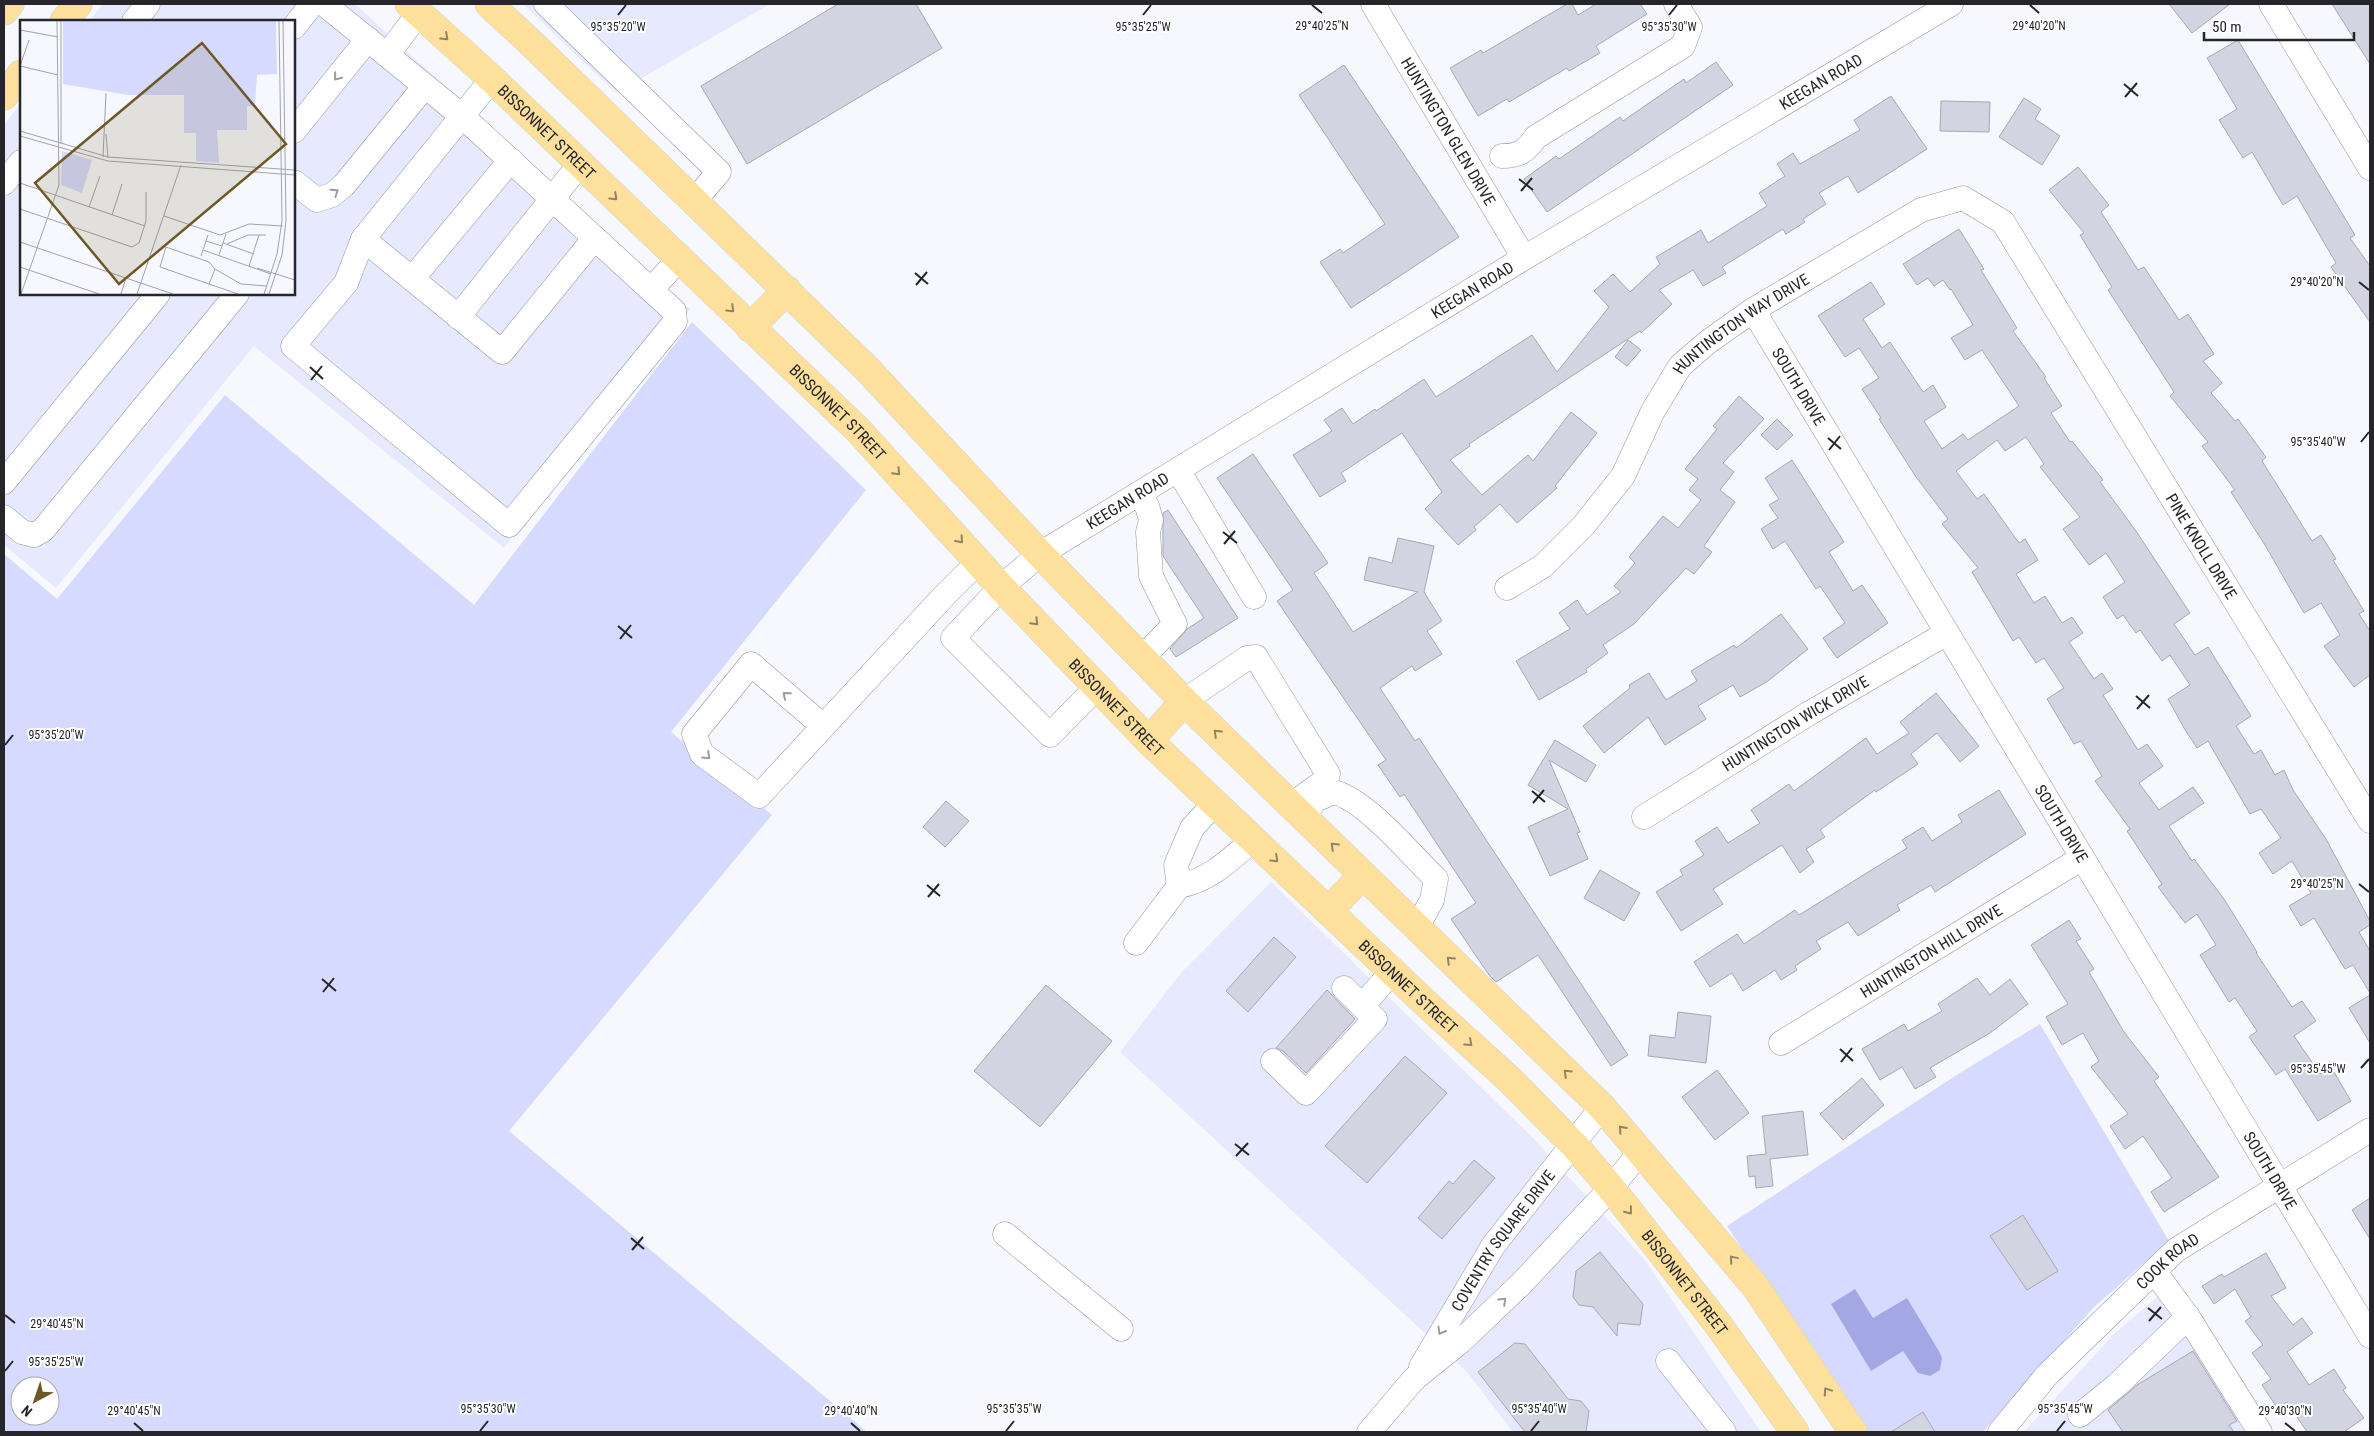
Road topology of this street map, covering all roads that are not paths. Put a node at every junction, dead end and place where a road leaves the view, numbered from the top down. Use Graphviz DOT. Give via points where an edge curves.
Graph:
graph roads {
  1 [pos="10,4"];
  2 [pos="78,4"];
  3 [pos="148,4"];
  4 [pos="312,4"];
  5 [pos="324,4"];
  6 [pos="488,4"];
  7 [pos="546,4"];
  8 [pos="1373,4"];
  9 [pos="1676,4"];
  10 [pos="1951,4"];
  11 [pos="2271,4"];
  12 [pos="414,8"];
  13 [pos="4,11"];
  14 [pos="65,20"];
  15 [pos="135,20"];
  16 [pos="295,26"];
  17 [pos="368,39"];
  18 [pos="387,55"];
  19 [pos="20,75"];
  20 [pos="492,79"];
  21 [pos="425,86"];
  22 [pos="4,96"];
  23 [pos="462,116"];
  24 [pos="295,130"];
  25 [pos="511,160"];
  26 [pos="580,164"];
  27 [pos="2370,168"];
  28 [pos="1475,173"];
  29 [pos="295,183"];
  30 [pos="552,198"];
  31 [pos="694,201"];
  32 [pos="363,239"];
  33 [pos="594,239"];
  34 [pos="1524,258"];
  35 [pos="678,259"];
  36 [pos="2034,271"];
  37 [pos="412,279"];
  38 [pos="650,290"];
  39 [pos="786,290"];
  40 [pos="157,295"];
  41 [pos="236,295"];
  42 [pos="1753,310"];
  43 [pos="458,317"];
  44 [pos="750,328"];
  45 [pos="1178,470"];
  46 [pos="4,482"];
  47 [pos="1138,494"];
  48 [pos="4,517"];
  49 [pos="1040,554"];
  50 [pos="979,561"];
  51 [pos="1001,586"];
  52 [pos="1507,588"];
  53 [pos="1254,598"];
  54 [pos="1947,632"];
  55 [pos="1142,658"];
  56 [pos="1098,687"];
  57 [pos="1184,701"];
  58 [pos="823,726"];
  59 [pos="1149,741"];
  60 [pos="1215,803"];
  61 [pos="1297,811"];
  62 [pos="1644,816"];
  63 [pos="2370,821"];
  64 [pos="1254,840"];
  65 [pos="2082,858"];
  66 [pos="1363,874"];
  67 [pos="1179,886"];
  68 [pos="1328,911"];
  69 [pos="1417,927"];
  70 [pos="1136,943"];
  71 [pos="1392,972"];
  72 [pos="1344,988"];
  73 [pos="1362,1006"];
  74 [pos="1780,1043"];
  75 [pos="1273,1060"];
  76 [pos="1602,1107"];
  77 [pos="2370,1130"];
  78 [pos="1574,1145"];
  79 [pos="1641,1151"];
  80 [pos="2280,1186"];
  81 [pos="1611,1188"];
  82 [pos="1005,1234"];
  83 [pos="2154,1271"];
  84 [pos="2188,1317"];
  85 [pos="1121,1330"];
  86 [pos="2370,1336"];
  87 [pos="1668,1361"];
  88 [pos="1414,1379"];
  89 [pos="2080,1415"];
  90 [pos="1369,1432"];
  91 [pos="1724,1432"];
  92 [pos="1793,1432"];
  93 [pos="1853,1432"];
  94 [pos="2000,1432"];
  95 [pos="2260,1432"];
  1 -- 13 [label="main road"];
  2 -- 14 [label="main road"];
  3 -- 15 [label="street"];
  4 -- 16 [label="street"];
  5 -- 17 [label="street"];
  6 -- 31 [label="main road"];
  7 -- 31 [label="street" via="719,172"];
  8 -- 28 [label="street, HUNTINGTON GLEN DRIVE"];
  9 -- 28 [label="street" via="1690,27 1683,46 1536,137 1522,138 1508,146 1502,156"];
  10 -- 34 [label="street, KEEGAN ROAD"];
  11 -- 27 [label="street"];
  12 -- 18 [label="street"];
  12 -- 20 [label="main road, BISSONNET STREET, one-way"];
  17 -- 18 [label="street"];
  17 -- 24 [label="street, one-way"];
  18 -- 21 [label="street"];
  19 -- 22 [label="main road"];
  20 -- 23 [label="street"];
  20 -- 26 [label="main road, BISSONNET STREET"];
  21 -- 23 [label="street"];
  29 -- 21 [label="street, one-way" via="318,200 332,195 344,185"];
  23 -- 25 [label="street"];
  23 -- 32 [label="street"];
  25 -- 30 [label="street"];
  25 -- 37 [label="street"];
  26 -- 30 [label="street"];
  26 -- 35 [label="main road, BISSONNET STREET, one-way"];
  28 -- 34 [label="street, HUNTINGTON GLEN DRIVE"];
  30 -- 33 [label="street"];
  30 -- 43 [label="street"];
  31 -- 39 [label="main road"];
  32 -- 37 [label="street"];
  32 -- 38 [label="street" via="346,283 293,346 509,525 675,322 674,311"];
  33 -- 38 [label="street"];
  33 -- 43 [label="street" via="502,352"];
  34 -- 45 [label="street, KEEGAN ROAD"];
  35 -- 38 [label="street"];
  35 -- 44 [label="main road, BISSONNET STREET, one-way"];
  36 -- 42 [label="street, HUNTINGTON WAY DRIVE" via="2004,222 1963,198 1921,210"];
  36 -- 63 [label="street, PINE KNOLL DRIVE"];
  37 -- 43 [label="street"];
  39 -- 44 [label="main road"];
  39 -- 49 [label="main road" via="867,369"];
  40 -- 46 [label="street"];
  41 -- 48 [label="street" via="43,530 34,536 22,532"];
  42 -- 52 [label="street, HUNTINGTON WAY DRIVE" via="1680,366 1653,411 1623,476 1584,525 1542,566"];
  42 -- 54 [label="street, SOUTH DRIVE"];
  44 -- 50 [label="main road, BISSONNET STREET, one-way" via="858,430"];
  45 -- 47 [label="street, KEEGAN ROAD"];
  45 -- 53 [label="street"];
  47 -- 49 [label="street, KEEGAN ROAD"];
  47 -- 55 [label="street" via="1147,506 1151,520 1148,532 1150,576 1175,624"];
  49 -- 51 [label="street, KEEGAN ROAD"];
  49 -- 55 [label="main road"];
  50 -- 51 [label="main road, BISSONNET STREET"];
  50 -- 58 [label="street"];
  51 -- 56 [label="main road, BISSONNET STREET, one-way"];
  51 -- 56 [label="street, KEEGAN ROAD" via="954,638 1050,735"];
  54 -- 62 [label="street, HUNTINGTON WICK DRIVE"];
  54 -- 65 [label="street, SOUTH DRIVE"];
  55 -- 57 [label="main road"];
  56 -- 59 [label="main road, BISSONNET STREET"];
  57 -- 59 [label="main road"];
  61 -- 57 [label="main road, one-way"];
  57 -- 61 [label="street" via="1247,658 1256,657 1328,774"];
  58 -- 58 [label="street, one-way" via="751,664 694,734 702,754 759,796"];
  59 -- 60 [label="main road, BISSONNET STREET"];
  60 -- 64 [label="main road, BISSONNET STREET"];
  60 -- 67 [label="street" via="1192,828 1176,865"];
  66 -- 61 [label="main road, one-way"];
  61 -- 69 [label="street" via="1334,792 1346,795 1372,816 1436,879 1432,900"];
  64 -- 67 [label="street" via="1196,883"];
  64 -- 68 [label="main road, BISSONNET STREET, one-way"];
  65 -- 74 [label="street, HUNTINGTON HILL DRIVE"];
  65 -- 80 [label="street, SOUTH DRIVE"];
  66 -- 68 [label="main road"];
  66 -- 69 [label="main road"];
  67 -- 70 [label="street"];
  68 -- 71 [label="main road, BISSONNET STREET"];
  76 -- 69 [label="main road, one-way"];
  71 -- 73 [label="street"];
  71 -- 78 [label="main road, BISSONNET STREET, one-way" via="1510,1080"];
  72 -- 73 [label="street"];
  73 -- 75 [label="street" via="1375,1019 1306,1093"];
  76 -- 78 [label="street, COVENTRY SQUARE DRIVE"];
  79 -- 76 [label="main road, one-way"];
  77 -- 80 [label="street, COOK ROAD"];
  78 -- 81 [label="main road, BISSONNET STREET"];
  78 -- 88 [label="street, COVENTRY SQUARE DRIVE, one-way" via="1494,1246"];
  79 -- 81 [label="street, COVENTRY SQUARE DRIVE"];
  93 -- 79 [label="main road, one-way" via="1755,1286"];
  80 -- 83 [label="street, COOK ROAD" via="2176,1250"];
  80 -- 86 [label="street, SOUTH DRIVE"];
  88 -- 81 [label="street, COVENTRY SQUARE DRIVE, one-way" via="1460,1342 1521,1284"];
  81 -- 92 [label="main road, BISSONNET STREET, one-way" via="1717,1323"];
  82 -- 85 [label="street"];
  83 -- 84 [label="street"];
  83 -- 94 [label="street, COOK ROAD" via="2047,1375"];
  84 -- 89 [label="street" via="2117,1385"];
  84 -- 95 [label="street"];
  87 -- 91 [label="street"];
  88 -- 90 [label="street, COVENTRY SQUARE DRIVE"];
}
